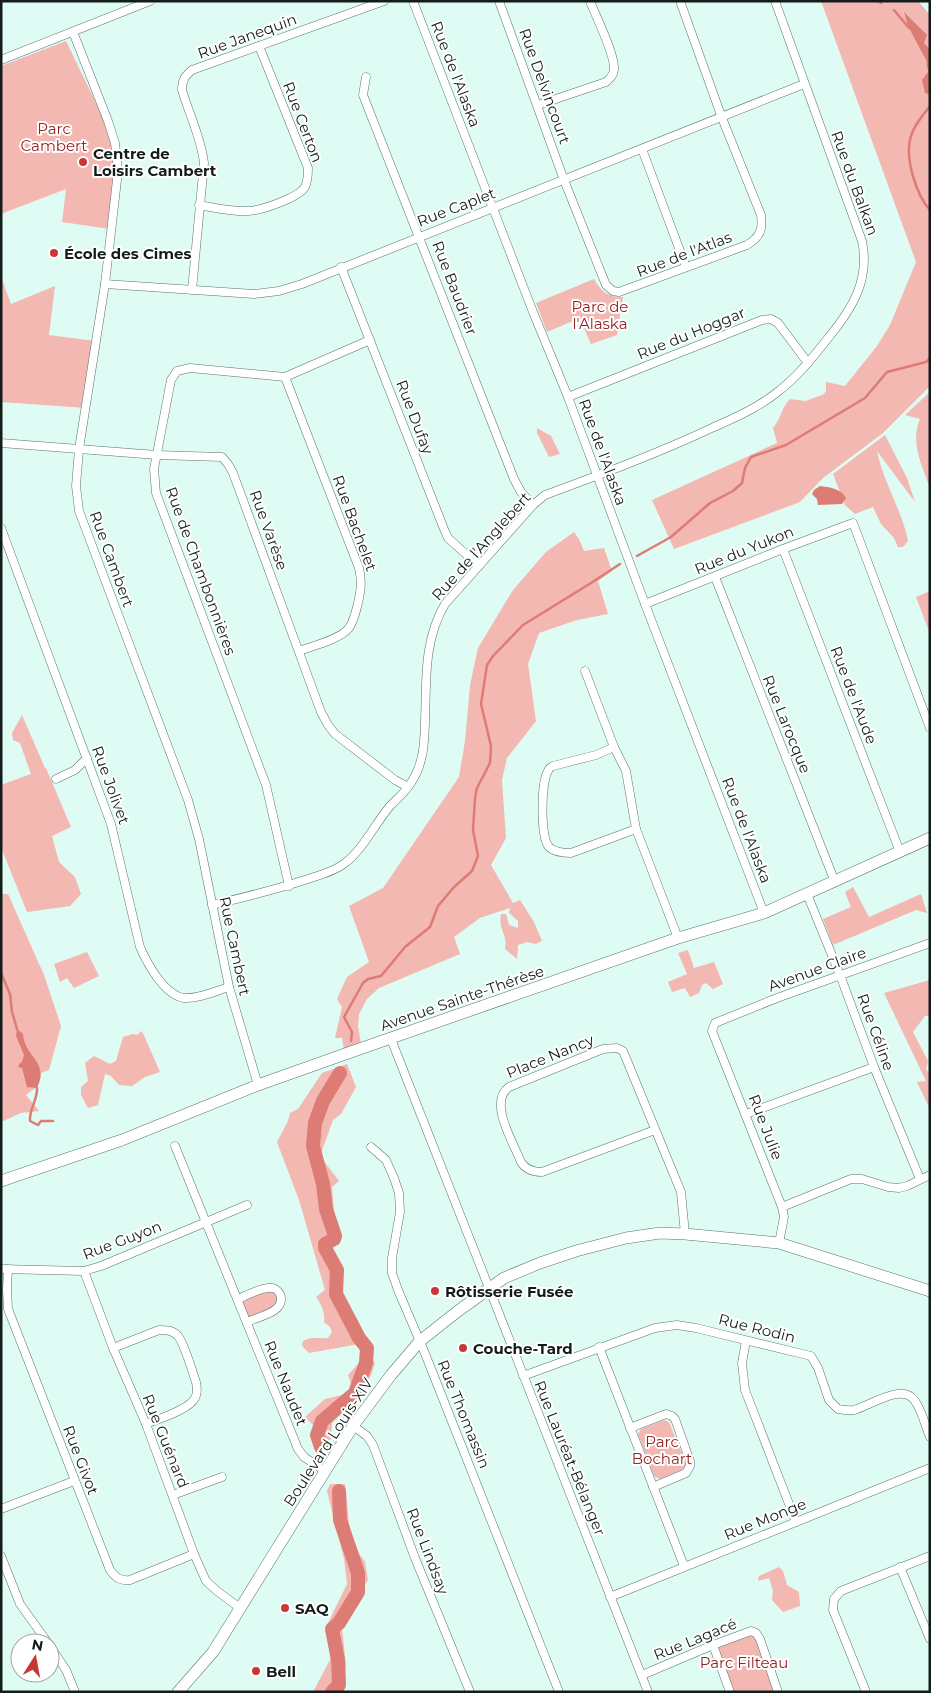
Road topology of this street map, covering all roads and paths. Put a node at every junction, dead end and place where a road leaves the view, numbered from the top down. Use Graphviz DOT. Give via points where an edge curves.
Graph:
graph roads {
  1 [pos="150,1"];
  2 [pos="384,1"];
  3 [pos="413,1"];
  4 [pos="499,1"];
  5 [pos="590,1"];
  6 [pos="680,1"];
  7 [pos="775,1"];
  8 [pos="72,32"];
  9 [pos="259,46"];
  10 [pos="1,60"];
  11 [pos="366,77"];
  12 [pos="804,84"];
  13 [pos="538,105"];
  14 [pos="722,118"];
  15 [pos="642,149"];
  16 [pos="564,180"];
  17 [pos="199,205"];
  18 [pos="492,208"];
  19 [pos="420,236"];
  20 [pos="341,267"];
  21 [pos="686,267"];
  22 [pos="105,284"];
  23 [pos="192,290"];
  24 [pos="370,340"];
  25 [pos="808,363"];
  26 [pos="285,377"];
  27 [pos="568,397"];
  28 [pos="1,443"];
  29 [pos="79,449"];
  30 [pos="157,455"];
  31 [pos="597,476"];
  32 [pos="533,505"];
  33 [pos="1,528"];
  34 [pos="782,549"];
  35 [pos="479,566"];
  36 [pos="714,577"];
  37 [pos="645,604"];
  38 [pos="299,651"];
  39 [pos="585,671"];
  40 [pos="930,728"];
  41 [pos="614,747"];
  42 [pos="87,758"];
  43 [pos="56,779"];
  44 [pos="408,787"];
  45 [pos="636,829"];
  46 [pos="930,838"];
  47 [pos="900,852"];
  48 [pos="835,882"];
  49 [pos="289,886"];
  50 [pos="808,894"];
  51 [pos="212,905"];
  52 [pos="764,913"];
  53 [pos="678,938"];
  54 [pos="930,943"];
  55 [pos="840,975"];
  56 [pos="229,987"];
  57 [pos="715,1023"];
  58 [pos="391,1039"];
  59 [pos="874,1067"];
  60 [pos="258,1085"];
  61 [pos="746,1114"];
  62 [pos="655,1130"];
  63 [pos="175,1146"];
  64 [pos="370,1146"];
  65 [pos="930,1175"];
  66 [pos="920,1179"];
  67 [pos="1,1181"];
  68 [pos="247,1205"];
  69 [pos="782,1207"];
  70 [pos="205,1222"];
  71 [pos="686,1234"];
  72 [pos="779,1243"];
  73 [pos="5,1269"];
  74 [pos="84,1271"];
  75 [pos="488,1289"];
  76 [pos="930,1291"];
  77 [pos="238,1299"];
  78 [pos="247,1322"];
  79 [pos="746,1340"];
  80 [pos="420,1341"];
  81 [pos="599,1347"];
  82 [pos="114,1348"];
  83 [pos="523,1376"];
  84 [pos="146,1424"];
  85 [pos="353,1426"];
  86 [pos="630,1428"];
  87 [pos="930,1437"];
  88 [pos="930,1468"];
  89 [pos="325,1471"];
  90 [pos="222,1477"];
  91 [pos="74,1481"];
  92 [pos="653,1487"];
  93 [pos="173,1495"];
  94 [pos="1,1509"];
  95 [pos="796,1522"];
  96 [pos="194,1554"];
  97 [pos="1,1556"];
  98 [pos="930,1556"];
  99 [pos="684,1566"];
  100 [pos="900,1567"];
  101 [pos="610,1597"];
  102 [pos="240,1608"];
  103 [pos="41,1633"];
  104 [pos="930,1639"];
  105 [pos="713,1645"];
  106 [pos="60,1661"];
  107 [pos="642,1675"];
  108 [pos="75,1692"];
  109 [pos="178,1692"];
  110 [pos="470,1692"];
  111 [pos="559,1692"];
  112 [pos="648,1692"];
  113 [pos="730,1692"];
  114 [pos="778,1692"];
  115 [pos="866,1692"];
  1 -- 8 [label="street"];
  2 -- 9 [label="street, Rue Janequin"];
  3 -- 18 [label="street, Rue de l'Alaska"];
  4 -- 13 [label="street, Rue Delvincourt"];
  5 -- 13 [label="street" via="613,58 614,71 606,82"];
  6 -- 14 [label="street"];
  7 -- 12 [label="street, Rue du Balkan"];
  8 -- 10 [label="street"];
  8 -- 22 [label="street, Rue Cambert" via="115,143 117,180"];
  9 -- 17 [label="street, Rue Janequin" via="192,70 182,83 203,149"];
  9 -- 17 [label="street, Rue Certon" via="308,168 304,188 298,194 250,211"];
  11 -- 19 [label="street, Rue Baudrier" via="363,95"];
  12 -- 14 [label="street, Rue Caplet"];
  12 -- 25 [label="street, Rue du Balkan" via="865,256 858,292 843,321"];
  13 -- 16 [label="street, Rue Delvincourt"];
  14 -- 15 [label="street, Rue Caplet"];
  14 -- 21 [label="street, Rue de l'Atlas" via="763,224 756,239 746,245"];
  15 -- 16 [label="street, Rue Caplet"];
  15 -- 21 [label="street"];
  16 -- 18 [label="street, Rue Caplet"];
  16 -- 21 [label="street, Rue de l'Atlas" via="606,285 613,291 629,289"];
  17 -- 23 [label="street, Rue Janequin"];
  18 -- 19 [label="street, Rue Caplet"];
  18 -- 27 [label="street, Rue de l'Alaska"];
  19 -- 20 [label="street, Rue Caplet"];
  19 -- 32 [label="street, Rue Baudrier" via="514,479"];
  20 -- 23 [label="street, Rue Caplet" via="279,291 254,294"];
  20 -- 24 [label="street, Rue Dufay"];
  22 -- 23 [label="street, Rue Caplet"];
  22 -- 29 [label="street, Rue Cambert"];
  24 -- 26 [label="street, Rue de Chambonnières"];
  24 -- 35 [label="street, Rue Dufay" via="448,538"];
  25 -- 27 [label="street, Rue du Hoggar" via="778,323 771,319 762,320"];
  25 -- 31 [label="street, Rue du Balkan" via="781,390 762,403 683,442"];
  26 -- 30 [label="street, Rue de Chambonnières" via="190,368 177,371 171,380"];
  26 -- 38 [label="street, Rue Bachelet" via="359,568 362,588 356,614 348,629 341,635"];
  27 -- 31 [label="street, Rue de l'Alaska"];
  28 -- 29 [label="street, Rue Varèse"];
  29 -- 30 [label="street, Rue Varèse"];
  29 -- 51 [label="street, Rue Cambert" via="76,486 79,511 188,800"];
  30 -- 38 [label="street, Rue Varèse" via="222,457 228,464"];
  30 -- 49 [label="street, Rue de Chambonnières" via="154,469 156,493 266,785"];
  31 -- 32 [label="street, Rue de l'Anglebert" via="545,495"];
  31 -- 37 [label="street, Rue de l'Alaska"];
  32 -- 35 [label="street, Rue de l'Anglebert"];
  33 -- 42 [label="street, Rue Jolivet"];
  34 -- 36 [label="street, Rue du Yukon"];
  34 -- 40 [label="street, Rue du Yukon" via="854,523"];
  34 -- 47 [label="street, Rue de l'Aude"];
  35 -- 44 [label="street, Rue de l'Anglebert" via="444,604 436,618 427,656 422,754"];
  36 -- 37 [label="street, Rue du Yukon"];
  36 -- 48 [label="street, Rue Larocque"];
  37 -- 52 [label="street, Rue de l'Alaska"];
  38 -- 44 [label="street, Rue Varèse" via="321,712 335,734"];
  39 -- 41 [label="street"];
  41 -- 45 [label="street" via="626,771"];
  41 -- 45 [label="street" via="548,769 543,800 545,839 550,847 571,853"];
  42 -- 43 [label="street" via="75,770"];
  42 -- 56 [label="street, Rue Jolivet" via="111,824 145,958 173,994 185,998"];
  44 -- 49 [label="street, Rue de l'Anglebert" via="345,863 333,871"];
  45 -- 53 [label="street"];
  46 -- 47 [label="street, Avenue Sainte-Thérèse"];
  47 -- 48 [label="street, Avenue Sainte-Thérèse"];
  48 -- 50 [label="street, Avenue Sainte-Thérèse"];
  49 -- 51 [label="street, Rue de l'Anglebert"];
  50 -- 52 [label="street, Avenue Sainte-Thérèse"];
  50 -- 55 [label="street, Rue Céline"];
  51 -- 56 [label="street, Rue Cambert"];
  52 -- 53 [label="street, Avenue Sainte-Thérèse"];
  53 -- 58 [label="street, Avenue Sainte-Thérèse"];
  54 -- 55 [label="street, Avenue Claire"];
  55 -- 57 [label="street, Avenue Claire"];
  55 -- 59 [label="street, Rue Céline"];
  56 -- 60 [label="street, Rue Cambert"];
  57 -- 61 [label="street, Rue Julie" via="712,1030"];
  58 -- 60 [label="street, Avenue Sainte-Thérèse"];
  58 -- 75 [label="street, Rue Lauréat-Bélanger"];
  59 -- 61 [label="street"];
  59 -- 66 [label="street, Rue Céline"];
  60 -- 67 [label="street, Avenue Sainte-Thérèse" via="122,1140"];
  61 -- 69 [label="street, Rue Julie"];
  62 -- 62 [label="street, Place Nancy" via="626,1056 617,1048 603,1049 509,1087 502,1096 501,1112 521,1162 536,1172"];
  62 -- 71 [label="street, Place Nancy" via="681,1192"];
  63 -- 70 [label="street, Rue Naudet"];
  64 -- 80 [label="street, Rue Thomassin" via="386,1160 399,1193 400,1212 392,1273"];
  65 -- 66 [label="street"];
  66 -- 69 [label="street" via="899,1188 851,1179"];
  68 -- 70 [label="street, Rue Guyon"];
  69 -- 72 [label="street, Rue Julie" via="784,1217"];
  70 -- 74 [label="street, Rue Guyon"];
  70 -- 77 [label="street, Rue Naudet"];
  71 -- 72 [label="street, Boulevard Louis-XIV"];
  71 -- 75 [label="street, Boulevard Louis-XIV" via="660,1233 626,1238 576,1251 504,1278"];
  72 -- 76 [label="street, Boulevard Louis-XIV"];
  73 -- 74 [label="street, Rue Guyon"];
  73 -- 91 [label="street, Rue Givot" via="8,1309"];
  74 -- 82 [label="street, Rue Guénard"];
  75 -- 80 [label="street, Boulevard Louis-XIV"];
  75 -- 83 [label="street, Rue Lauréat-Bélanger"];
  77 -- 78 [label="street, Rue Naudet"];
  77 -- 78 [label="street" via="270,1287 281,1295 278,1308"];
  78 -- 89 [label="street, Rue Naudet" via="298,1449"];
  79 -- 81 [label="street, Rue Rodin" via="677,1325 655,1328"];
  79 -- 87 [label="street, Rue Rodin" via="812,1356 829,1400 838,1409 853,1410 893,1394 908,1395 914,1399"];
  79 -- 95 [label="street" via="742,1362 746,1390"];
  80 -- 85 [label="street, Boulevard Louis-XIV"];
  80 -- 111 [label="street, Rue Thomassin"];
  81 -- 83 [label="street, Rue Rodin"];
  81 -- 86 [label="street"];
  82 -- 84 [label="street, Rue Guénard"];
  82 -- 84 [label="street" via="159,1330 172,1332 181,1341 196,1382 197,1394 188,1406"];
  83 -- 101 [label="street, Rue Lauréat-Bélanger"];
  84 -- 93 [label="street, Rue Guénard"];
  85 -- 89 [label="street, Boulevard Louis-XIV"];
  85 -- 110 [label="street, Rue Lindsay" via="373,1445"];
  86 -- 92 [label="street"];
  86 -- 92 [label="street" via="666,1414 675,1419 690,1466 686,1473"];
  88 -- 95 [label="street, Rue Monge"];
  89 -- 102 [label="street, Boulevard Louis-XIV"];
  90 -- 93 [label="street"];
  91 -- 94 [label="street"];
  91 -- 96 [label="street, Rue Givot" via="116,1578 130,1580"];
  92 -- 99 [label="street"];
  93 -- 96 [label="street, Rue Guénard"];
  95 -- 99 [label="street, Rue Monge"];
  96 -- 102 [label="street, Rue Guénard" via="206,1581"];
  97 -- 103 [label="street" via="20,1604"];
  98 -- 100 [label="street"];
  99 -- 101 [label="street, Rue Monge"];
  100 -- 104 [label="street"];
  100 -- 115 [label="street" via="841,1591 834,1599 833,1610"];
  101 -- 107 [label="street, Rue Lauréat-Bélanger"];
  102 -- 109 [label="street, Boulevard Louis-XIV" via="213,1652"];
  105 -- 107 [label="street, Rue Lagacé"];
  105 -- 113 [label="street"];
  105 -- 114 [label="street, Rue Lagacé" via="751,1631 756,1633"];
  106 -- 108 [label="street"];
  107 -- 112 [label="street, Rue Lauréat-Bélanger"];
}
